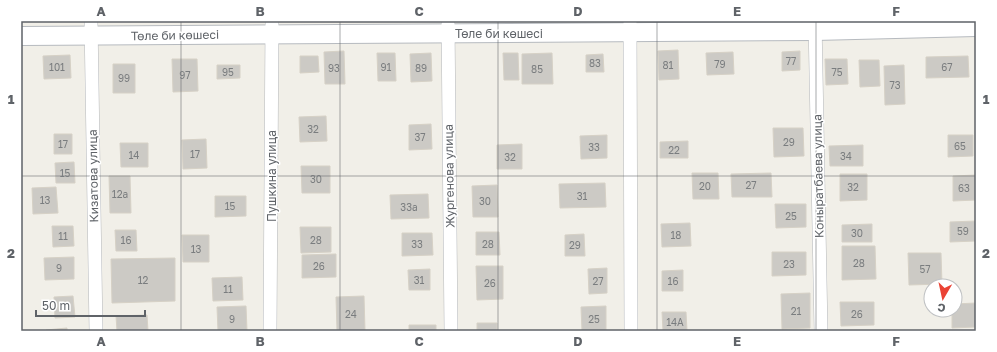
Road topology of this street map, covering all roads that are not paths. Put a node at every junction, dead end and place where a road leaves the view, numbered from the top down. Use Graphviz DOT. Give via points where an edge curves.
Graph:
graph roads {
  1 [pos="630,26"];
  2 [pos="815,26"];
  3 [pos="448,27"];
  4 [pos="976,27"];
  5 [pos="272,28"];
  6 [pos="91,29"];
  7 [pos="21,36"];
  8 [pos="96,331"];
  9 [pos="270,331"];
  10 [pos="451,331"];
  11 [pos="631,331"];
  12 [pos="821,331"];
  1 -- 2 [label="street, Төле би көшесі"];
  1 -- 3 [label="street, Төле би көшесі"];
  1 -- 11 [label="street"];
  2 -- 4 [label="street, Төле би көшесі"];
  2 -- 12 [label="street, Коныратбаева улица"];
  3 -- 5 [label="street, Төле би көшесі"];
  3 -- 10 [label="street, Жургенова улица"];
  5 -- 6 [label="street, Төле би көшесі"];
  5 -- 9 [label="street, Пушкина улица"];
  6 -- 7 [label="street, Төле би көшесі"];
  6 -- 8 [label="street, Кизатова улица"];
}
